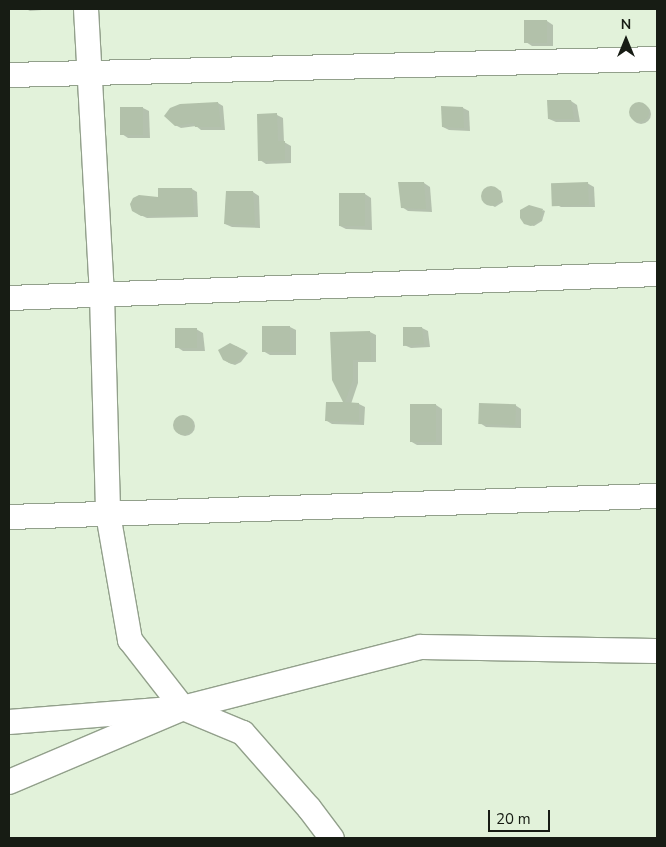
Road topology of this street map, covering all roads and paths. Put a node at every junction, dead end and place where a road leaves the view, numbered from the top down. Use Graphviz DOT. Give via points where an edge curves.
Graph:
graph roads {
  1 [pos="86,9"];
  2 [pos="657,59"];
  3 [pos="91,73"];
  4 [pos="9,75"];
  5 [pos="657,274"];
  6 [pos="102,295"];
  7 [pos="9,298"];
  8 [pos="657,496"];
  9 [pos="108,514"];
  10 [pos="9,517"];
  11 [pos="657,651"];
  12 [pos="183,708"];
  13 [pos="9,722"];
  14 [pos="9,782"];
  15 [pos="332,838"];
  1 -- 3 [label="street"];
  2 -- 3 [label="street"];
  3 -- 4 [label="street"];
  3 -- 6 [label="street"];
  5 -- 6 [label="street"];
  6 -- 7 [label="street"];
  6 -- 9 [label="street"];
  8 -- 9 [label="street"];
  9 -- 10 [label="street"];
  9 -- 12 [label="street" via="130,640"];
  11 -- 12 [label="street" via="420,647"];
  12 -- 13 [label="street"];
  12 -- 14 [label="street"];
  12 -- 15 [label="street" via="243,733"];
}
